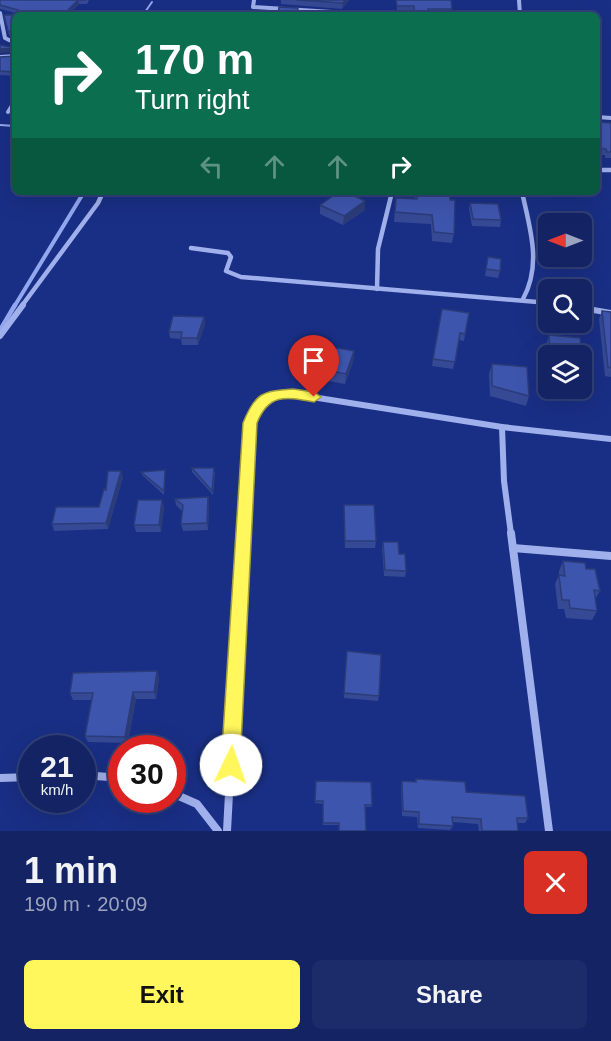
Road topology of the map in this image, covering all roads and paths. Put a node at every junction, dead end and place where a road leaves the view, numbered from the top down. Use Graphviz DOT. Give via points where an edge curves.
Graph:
graph roads {
  1 [pos="254,0"];
  2 [pos="328,12"];
  3 [pos="1,14"];
  4 [pos="8,15"];
  5 [pos="12,42"];
  6 [pos="12,106"];
  7 [pos="8,112"];
  8 [pos="102,195"];
  9 [pos="391,195"];
  10 [pos="523,195"];
  11 [pos="191,248"];
  12 [pos="377,289"];
  13 [pos="523,299"];
  14 [pos="538,301"];
  15 [pos="592,310"];
  16 [pos="611,313"];
  17 [pos="0,336"];
  18 [pos="502,427"];
  19 [pos="611,439"];
  20 [pos="513,548"];
  21 [pos="611,556"];
  22 [pos="18,777"];
  23 [pos="0,778"];
  24 [pos="186,799"];
  25 [pos="218,831"];
  26 [pos="227,831"];
  27 [pos="549,831"];
  1 -- 2 [label="street" via="253,7"];
  3 -- 4 [label="street"];
  3 -- 5 [label="street" via="5,38"];
  6 -- 7 [label="street"];
  8 -- 17 [label="street"];
  9 -- 12 [label="street" via="378,249"];
  10 -- 13 [label="street" via="535,265 534,280"];
  11 -- 12 [label="street" via="228,253 231,257 226,271 234,276"];
  12 -- 13 [label="street"];
  13 -- 14 [label="street"];
  15 -- 16 [label="street"];
  18 -- 19 [label="street"];
  18 -- 20 [label="street"];
  18 -- 26 [label="street" via="293,394 271,395 258,404 250,423 247,450"];
  20 -- 21 [label="street"];
  20 -- 27 [label="street"];
  22 -- 23 [label="street"];
  24 -- 25 [label="street" via="197,804"];
}
